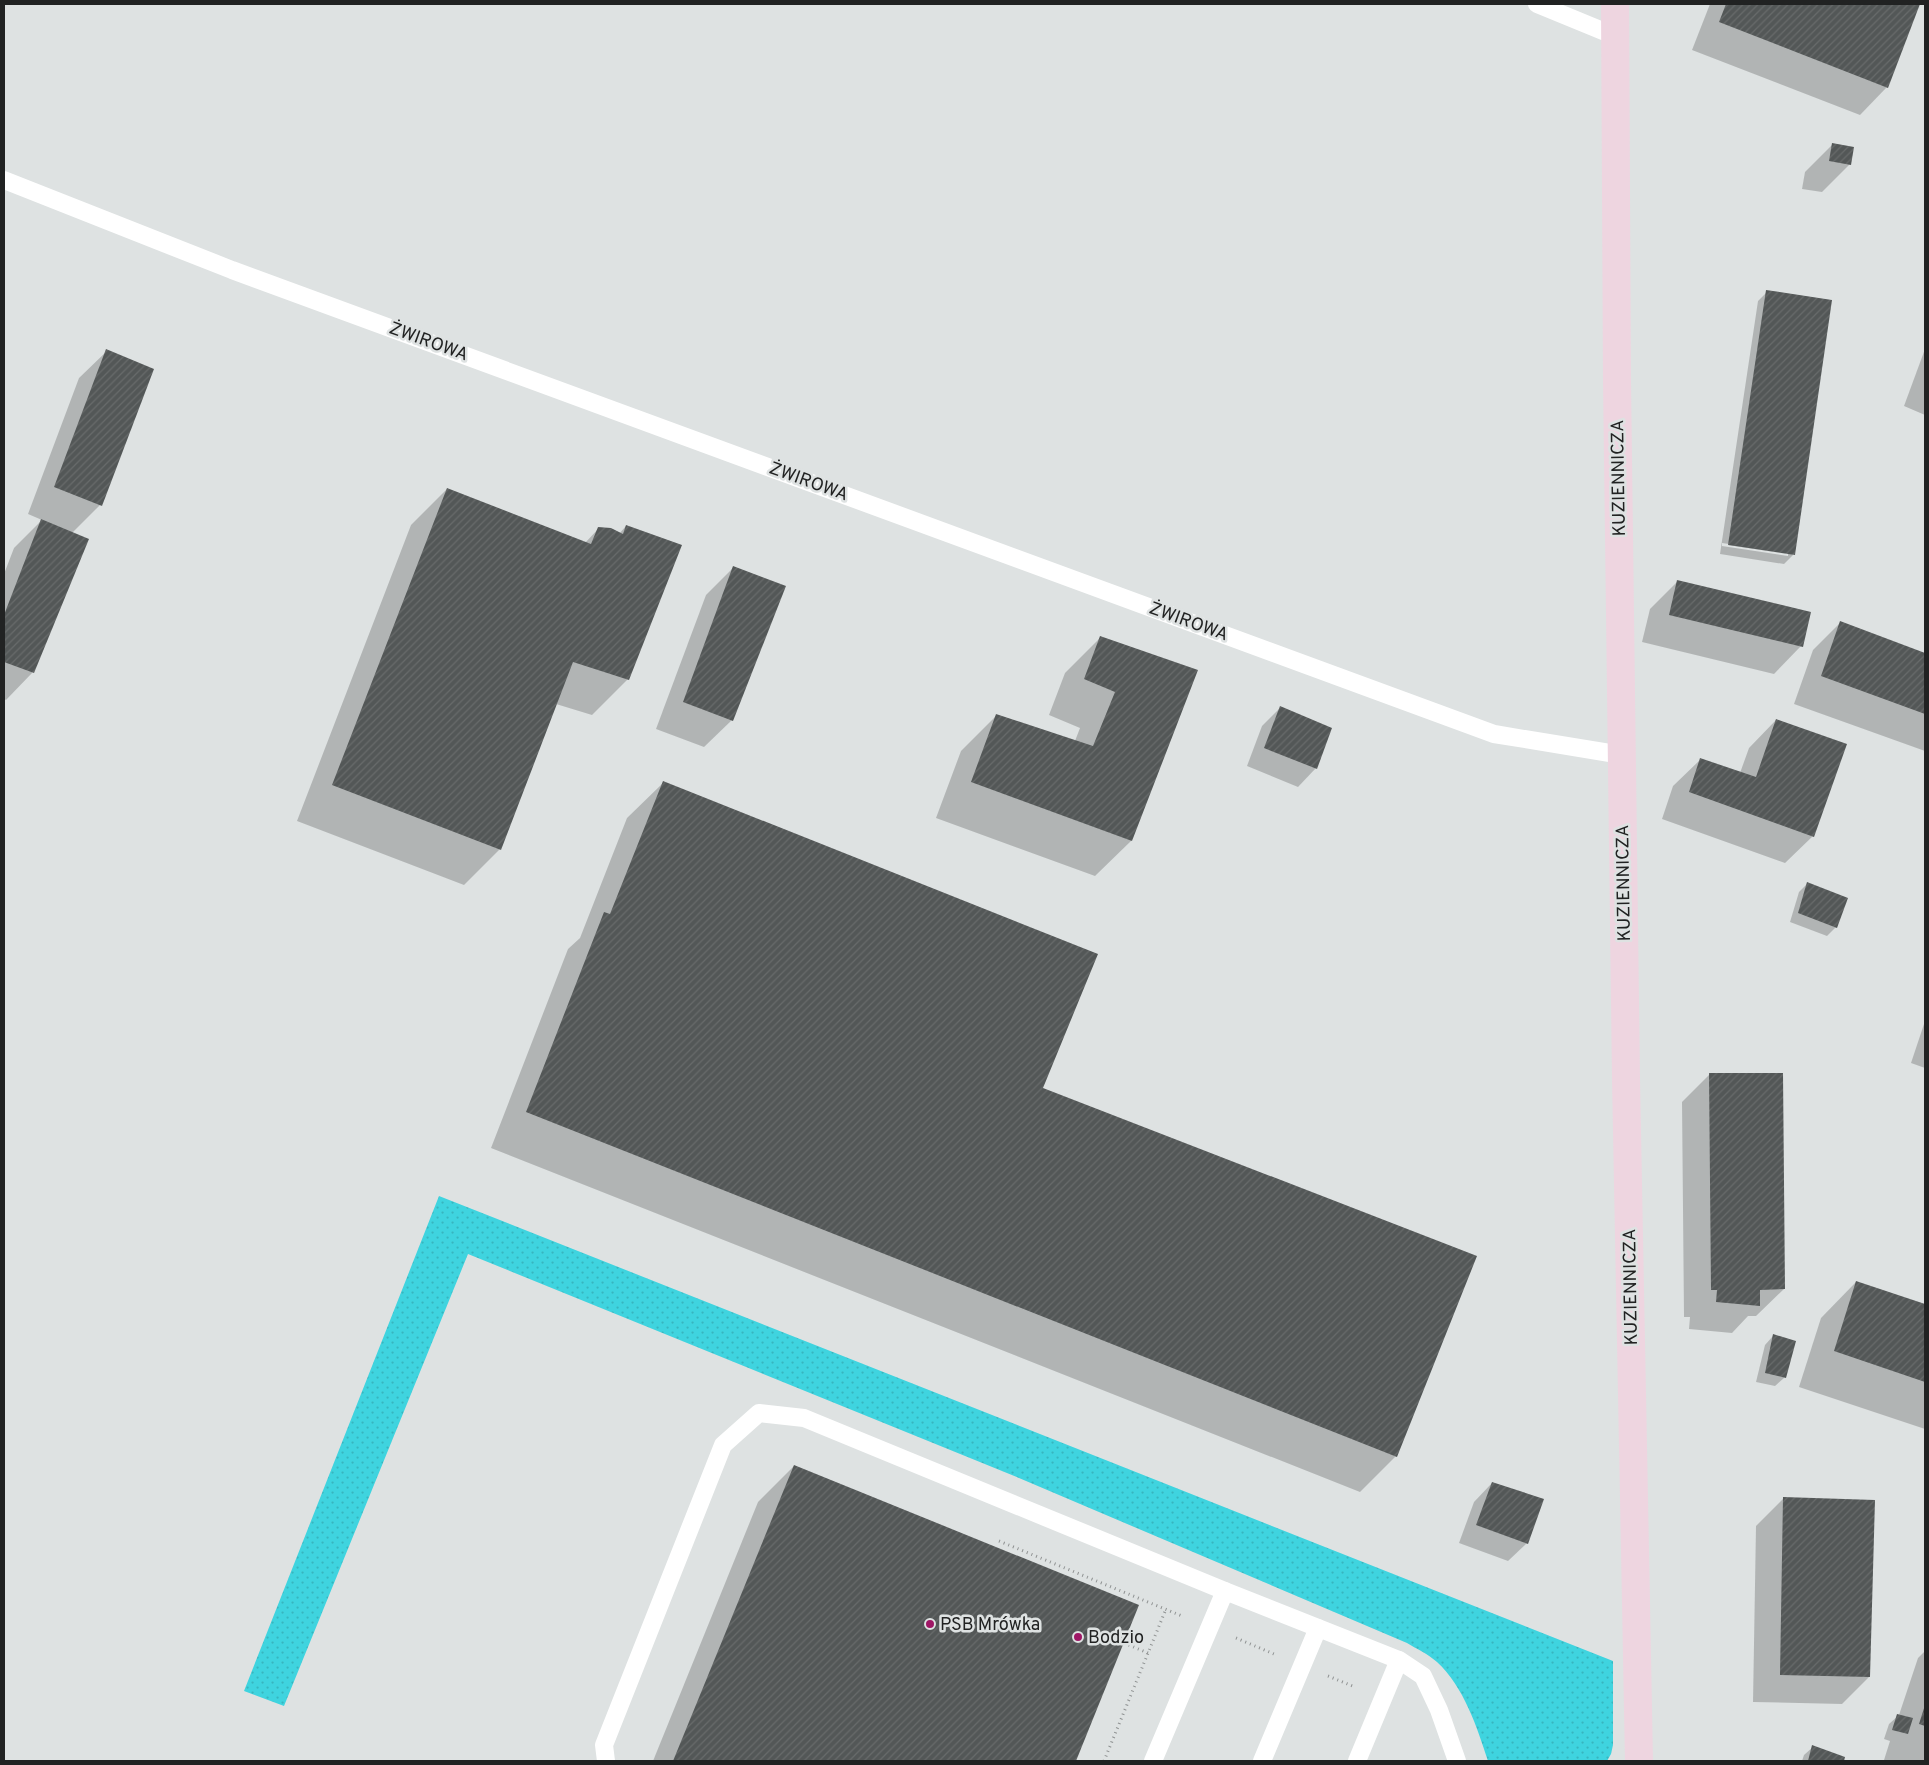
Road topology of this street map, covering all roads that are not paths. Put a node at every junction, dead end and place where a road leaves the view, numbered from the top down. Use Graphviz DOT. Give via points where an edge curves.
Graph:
graph roads {
  1 [pos="1537,4"];
  2 [pos="1615,4"];
  3 [pos="1615,36"];
  4 [pos="4,180"];
  5 [pos="1622,755"];
  6 [pos="1225,1591"];
  7 [pos="1318,1628"];
  8 [pos="1399,1660"];
  9 [pos="606,1761"];
  10 [pos="1153,1761"];
  11 [pos="1262,1761"];
  12 [pos="1357,1761"];
  13 [pos="1457,1761"];
  14 [pos="1639,1761"];
  1 -- 3 [label="lane"];
  2 -- 3 [label="main road, KUZIENNICZA"];
  3 -- 5 [label="main road, KUZIENNICZA"];
  4 -- 5 [label="lane, ŻWIROWA" via="232,270 1494,734"];
  5 -- 14 [label="main road, KUZIENNICZA"];
  6 -- 7 [label="lane"];
  6 -- 9 [label="lane" via="804,1418 759,1413 723,1445 604,1745"];
  6 -- 10 [label="lane"];
  7 -- 8 [label="lane"];
  7 -- 11 [label="lane"];
  8 -- 12 [label="lane"];
  8 -- 13 [label="lane" via="1423,1676"];
}
